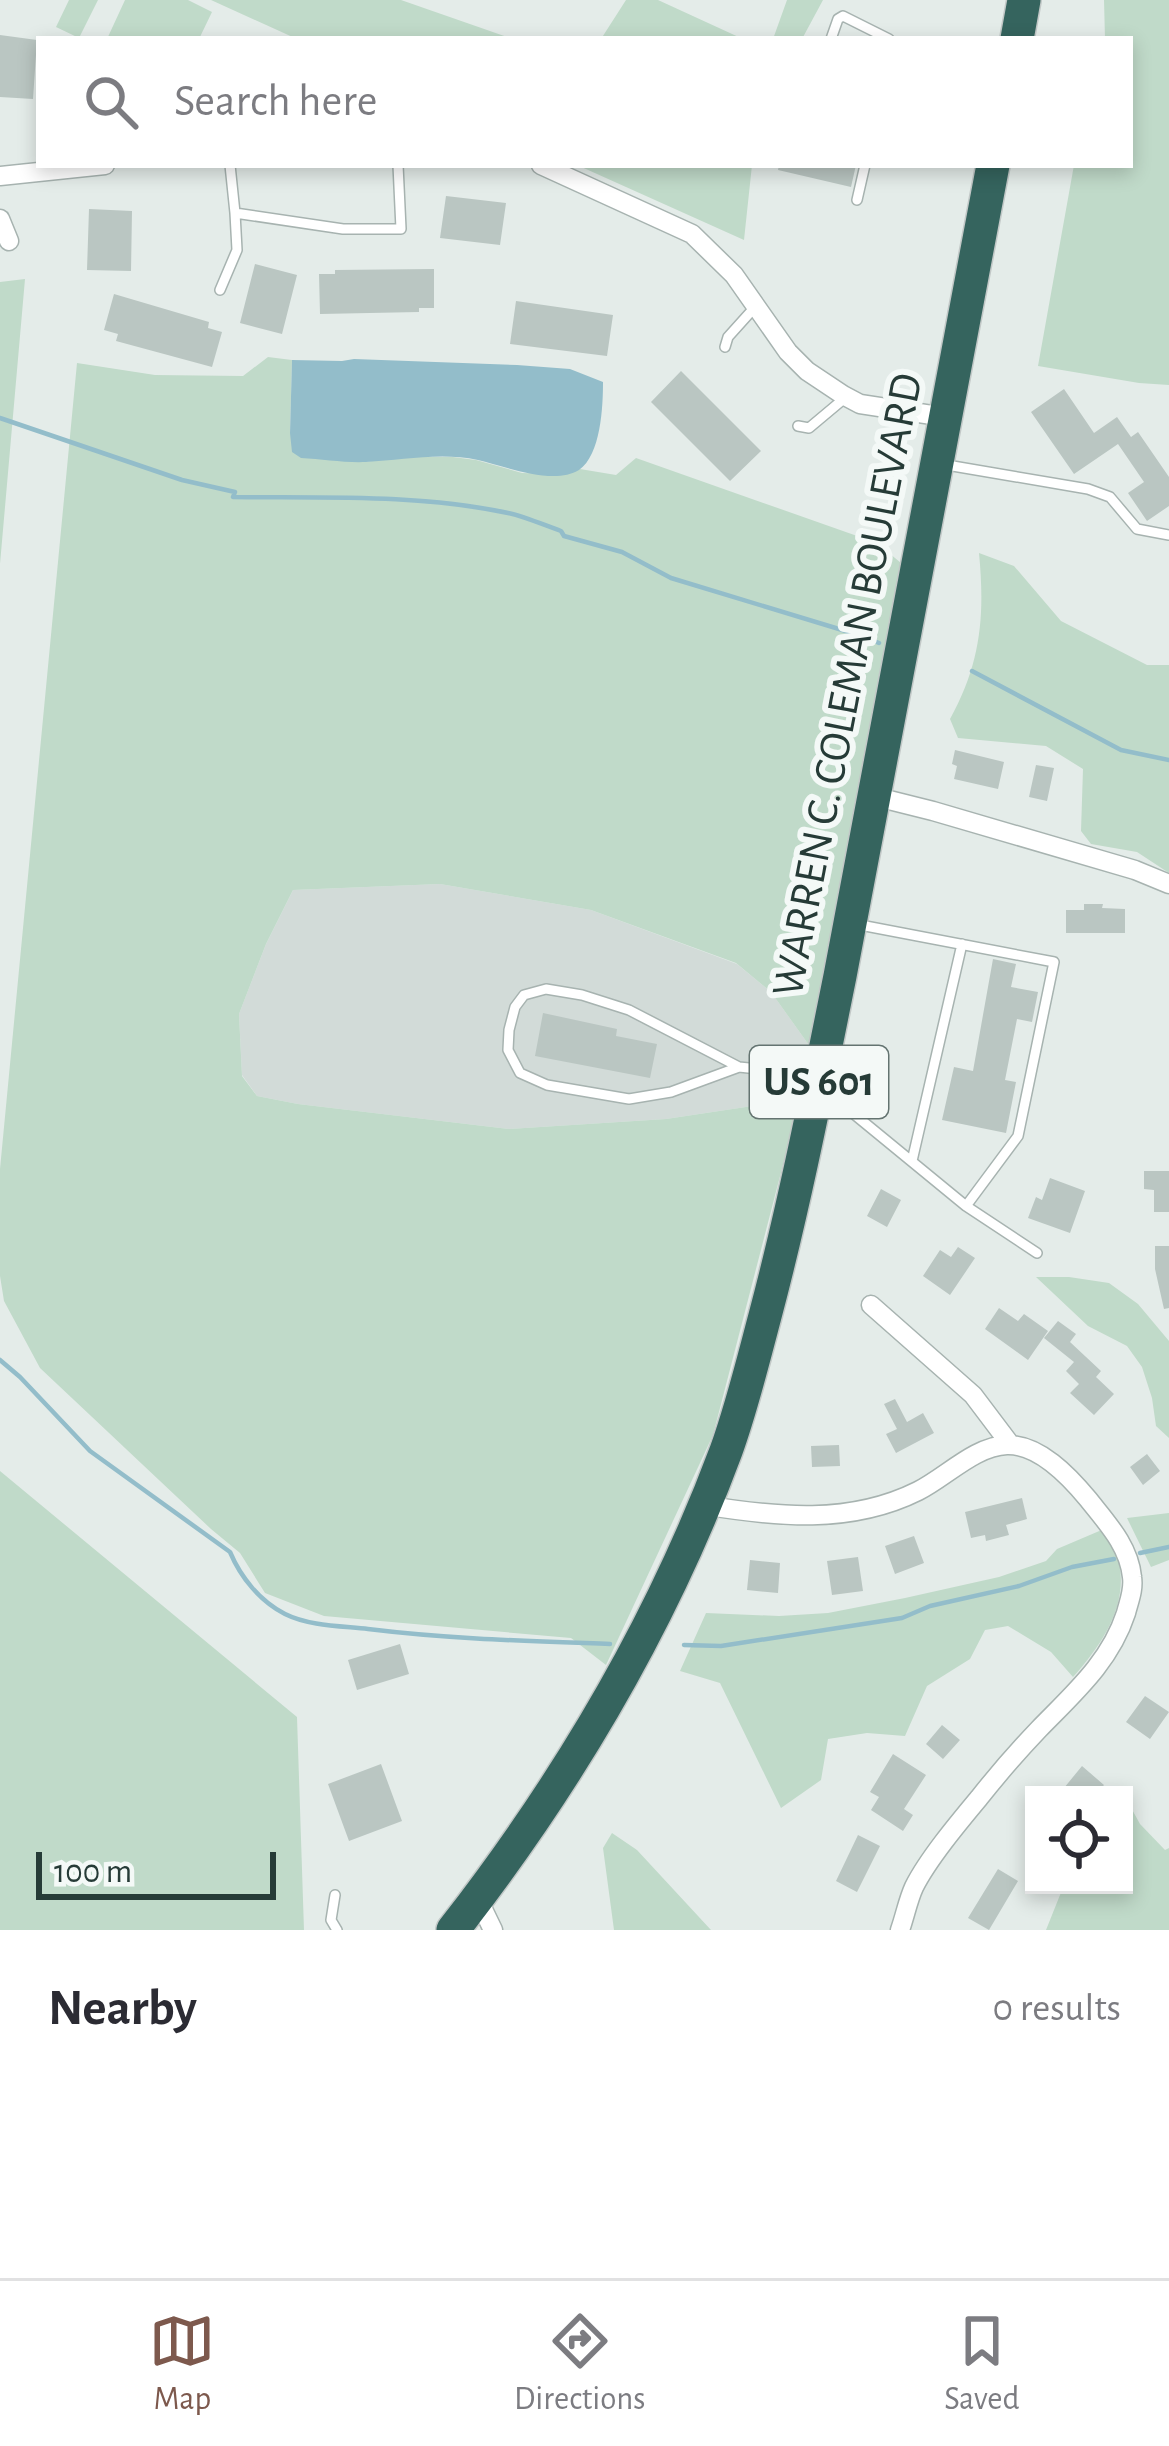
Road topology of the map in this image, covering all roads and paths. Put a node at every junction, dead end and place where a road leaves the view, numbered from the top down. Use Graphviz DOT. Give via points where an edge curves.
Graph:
graph roads {
  1 [pos="1024,0"];
  2 [pos="832,36"];
  3 [pos="883,36"];
  4 [pos="1018,36"];
  5 [pos="76,168"];
  6 [pos="230,168"];
  7 [pos="398,168"];
  8 [pos="548,168"];
  9 [pos="865,168"];
  10 [pos="992,168"];
  11 [pos="0,176"];
  12 [pos="857,200"];
  13 [pos="235,213"];
  14 [pos="0,219"];
  15 [pos="10,241"];
  16 [pos="220,290"];
  17 [pos="755,307"];
  18 [pos="724,347"];
  19 [pos="846,397"];
  20 [pos="944,417"];
  21 [pos="798,426"];
  22 [pos="936,464"];
  23 [pos="1169,535"];
  24 [pos="873,796"];
  25 [pos="1169,884"];
  26 [pos="850,923"];
  27 [pos="962,944"];
  28 [pos="739,1067"];
  29 [pos="818,1085"];
  30 [pos="912,1161"];
  31 [pos="966,1206"];
  32 [pos="1037,1253"];
  33 [pos="872,1305"];
  34 [pos="1010,1444"];
  35 [pos="703,1505"];
  36 [pos="335,1895"];
  37 [pos="478,1898"];
  38 [pos="337,1930"];
  39 [pos="453,1930"];
  40 [pos="493,1930"];
  41 [pos="900,1930"];
  1 -- 4 [label="highway"];
  2 -- 3 [label="lane" via="843,16"];
  5 -- 11 [label="street"];
  6 -- 13 [label="lane"];
  7 -- 13 [label="lane" via="401,229"];
  8 -- 17 [label="street" via="692,234"];
  9 -- 12 [label="lane"];
  10 -- 20 [label="highway, WARREN C. COLEMAN BOULEVARD / US 601"];
  13 -- 16 [label="lane" via="237,250"];
  14 -- 15 [label="street"];
  17 -- 18 [label="lane"];
  17 -- 19 [label="street" via="788,352"];
  19 -- 20 [label="street"];
  19 -- 21 [label="lane" via="809,428"];
  20 -- 22 [label="highway, WARREN C. COLEMAN BOULEVARD / US 601"];
  22 -- 23 [label="lane" via="1088,489 1110,497 1137,530"];
  22 -- 24 [label="highway, WARREN C. COLEMAN BOULEVARD / US 601"];
  24 -- 25 [label="street"];
  24 -- 26 [label="highway, WARREN C. COLEMAN BOULEVARD / US 601"];
  26 -- 27 [label="lane"];
  26 -- 29 [label="highway, WARREN C. COLEMAN BOULEVARD / US 601"];
  27 -- 30 [label="lane"];
  27 -- 31 [label="lane" via="1055,964 1018,1136"];
  28 -- 28 [label="lane" via="644,1016 546,989 524,995 509,1030 520,1073 629,1100"];
  28 -- 29 [label="lane"];
  29 -- 30 [label="lane"];
  29 -- 35 [label="highway, WARREN C. COLEMAN BOULEVARD / US 601" via="754,1357"];
  30 -- 31 [label="lane"];
  31 -- 32 [label="lane"];
  33 -- 34 [label="street" via="973,1395"];
  34 -- 35 [label="street" via="879,1507 770,1516"];
  34 -- 41 [label="street" via="1045,1458 1090,1501 1126,1553 1132,1592 1108,1654 949,1837 915,1886"];
  35 -- 37 [label="highway, WARREN C. COLEMAN BOULEVARD / US 601" via="584,1743"];
  36 -- 38 [label="lane"];
  37 -- 39 [label="highway, WARREN C. COLEMAN BOULEVARD / US 601"];
  37 -- 40 [label="street"];
}
